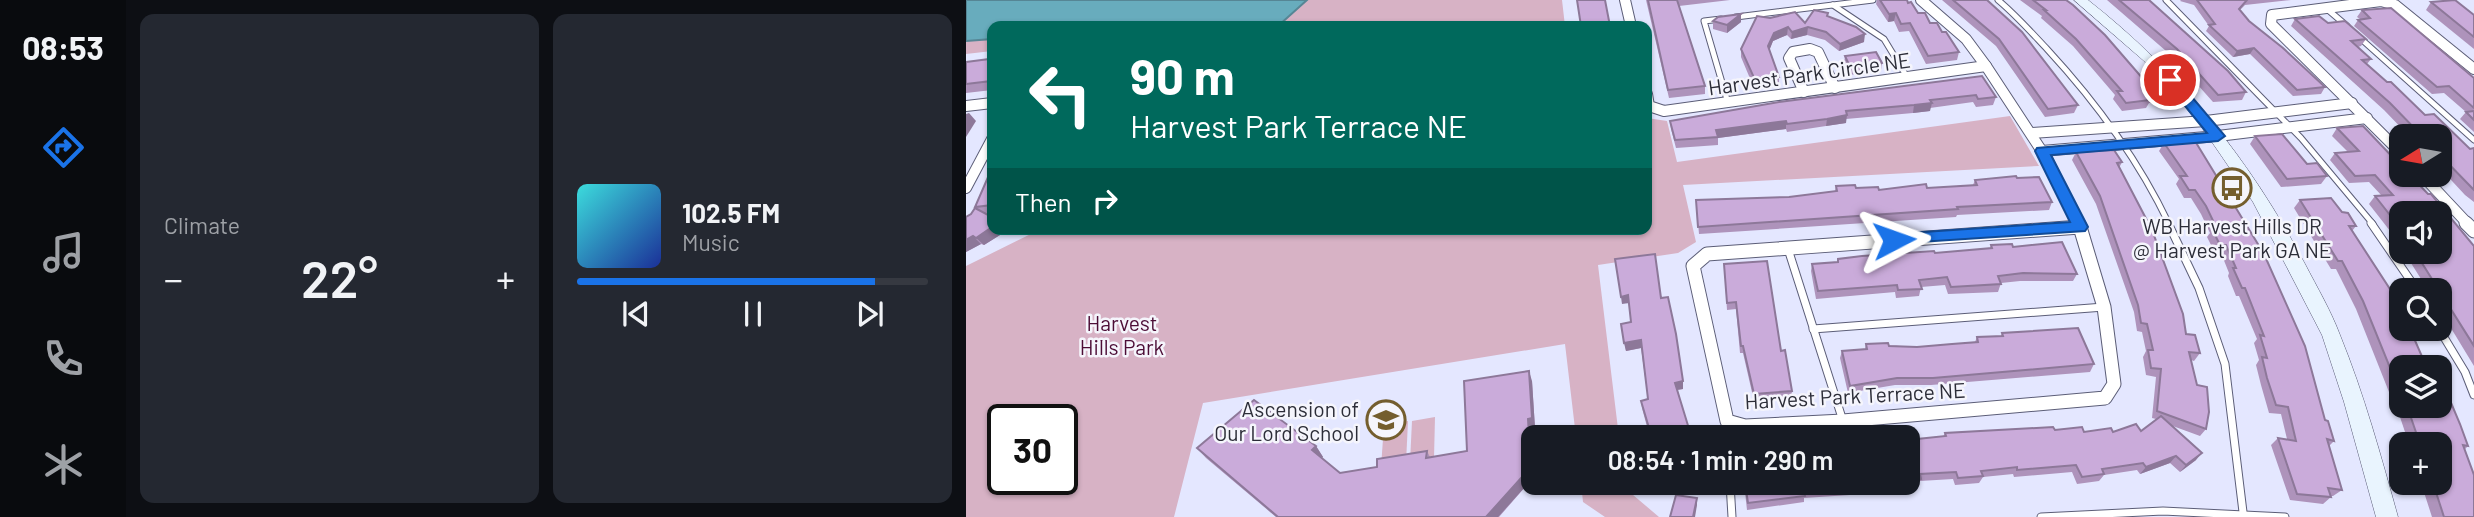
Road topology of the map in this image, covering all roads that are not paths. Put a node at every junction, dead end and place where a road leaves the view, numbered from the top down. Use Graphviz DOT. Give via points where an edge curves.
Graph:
graph roads {
  1 [pos="1625,0"];
  2 [pos="1873,0"];
  3 [pos="1921,0"];
  4 [pos="1998,0"];
  5 [pos="2080,0"];
  6 [pos="2166,0"];
  7 [pos="2395,2"];
  8 [pos="1833,5"];
  9 [pos="2327,9"];
  10 [pos="1630,21"];
  11 [pos="1986,66"];
  12 [pos="2474,69"];
  13 [pos="1908,79"];
  14 [pos="1835,88"];
  15 [pos="1804,92"];
  16 [pos="1728,103"];
  17 [pos="2352,103"];
  18 [pos="987,104"];
  19 [pos="966,106"];
  20 [pos="1652,107"];
  21 [pos="2277,112"];
  22 [pos="2367,118"];
  23 [pos="2206,121"];
  24 [pos="2290,126"];
  25 [pos="2111,127"];
  26 [pos="2218,136"];
  27 [pos="2474,140"];
  28 [pos="2389,141"];
  29 [pos="2037,142"];
  30 [pos="2124,143"];
  31 [pos="987,148"];
  32 [pos="2433,187"];
  33 [pos="966,188"];
  34 [pos="2080,227"];
  35 [pos="2474,231"];
  36 [pos="1788,247"];
  37 [pos="2409,278"];
  38 [pos="2104,307"];
  39 [pos="1813,330"];
  40 [pos="2447,341"];
  41 [pos="2474,395"];
  42 [pos="1727,421"];
  43 [pos="1843,421"];
  44 [pos="1727,425"];
  45 [pos="1731,495"];
  46 [pos="2242,512"];
  47 [pos="1732,517"];
  48 [pos="2040,517"];
  49 [pos="2285,517"];
  50 [pos="2386,517"];
  1 -- 10 [label="street"];
  2 -- 8 [label="lane"];
  3 -- 11 [label="street" via="1966,39"];
  4 -- 25 [label="lane" via="2088,93"];
  5 -- 23 [label="street" via="2145,54"];
  6 -- 21 [label="lane"];
  7 -- 9 [label="street"];
  7 -- 12 [label="street"];
  8 -- 13 [label="lane" via="1884,39"];
  8 -- 16 [label="lane" via="1704,21"];
  9 -- 17 [label="street" via="2272,15 2271,24"];
  9 -- 27 [label="lane"];
  11 -- 13 [label="street, Harvest Park Circle NE"];
  11 -- 29 [label="street"];
  13 -- 14 [label="street, Harvest Park Circle NE"];
  14 -- 15 [label="street, Harvest Park Circle NE"];
  14 -- 15 [label="street" via="1818,52 1802,49 1789,58"];
  15 -- 16 [label="street, Harvest Park Circle NE"];
  16 -- 20 [label="street, Harvest Park Circle NE" via="1664,111"];
  17 -- 21 [label="street"];
  17 -- 22 [label="street"];
  18 -- 19 [label="street"];
  21 -- 23 [label="street"];
  21 -- 24 [label="lane"];
  22 -- 24 [label="street"];
  22 -- 28 [label="street"];
  23 -- 25 [label="street"];
  23 -- 26 [label="street"];
  24 -- 26 [label="street"];
  24 -- 37 [label="lane" via="2356,198"];
  25 -- 29 [label="street"];
  25 -- 30 [label="lane"];
  26 -- 30 [label="street"];
  26 -- 50 [label="street" via="2250,180 2330,333"];
  29 -- 30 [label="street"];
  29 -- 34 [label="street, Harvest Park Terrace NE"];
  30 -- 46 [label="lane" via="2193,276 2225,364"];
  31 -- 33 [label="street"];
  32 -- 35 [label="street"];
  34 -- 36 [label="street, Harvest Park Terrace NE"];
  34 -- 38 [label="street, Harvest Park Terrace NE"];
  36 -- 39 [label="lane"];
  36 -- 42 [label="street, Harvest Park Terrace NE" via="1707,254 1693,266"];
  38 -- 39 [label="lane"];
  38 -- 43 [label="street, Harvest Park Terrace NE" via="2114,384 2105,398"];
  39 -- 43 [label="lane"];
  40 -- 41 [label="lane"];
  42 -- 43 [label="street, Harvest Park Terrace NE" via="1745,426"];
  42 -- 44 [label="lane"];
  45 -- 47 [label="lane"];
  46 -- 48 [label="lane" via="2089,512"];
  46 -- 49 [label="lane"];
}
